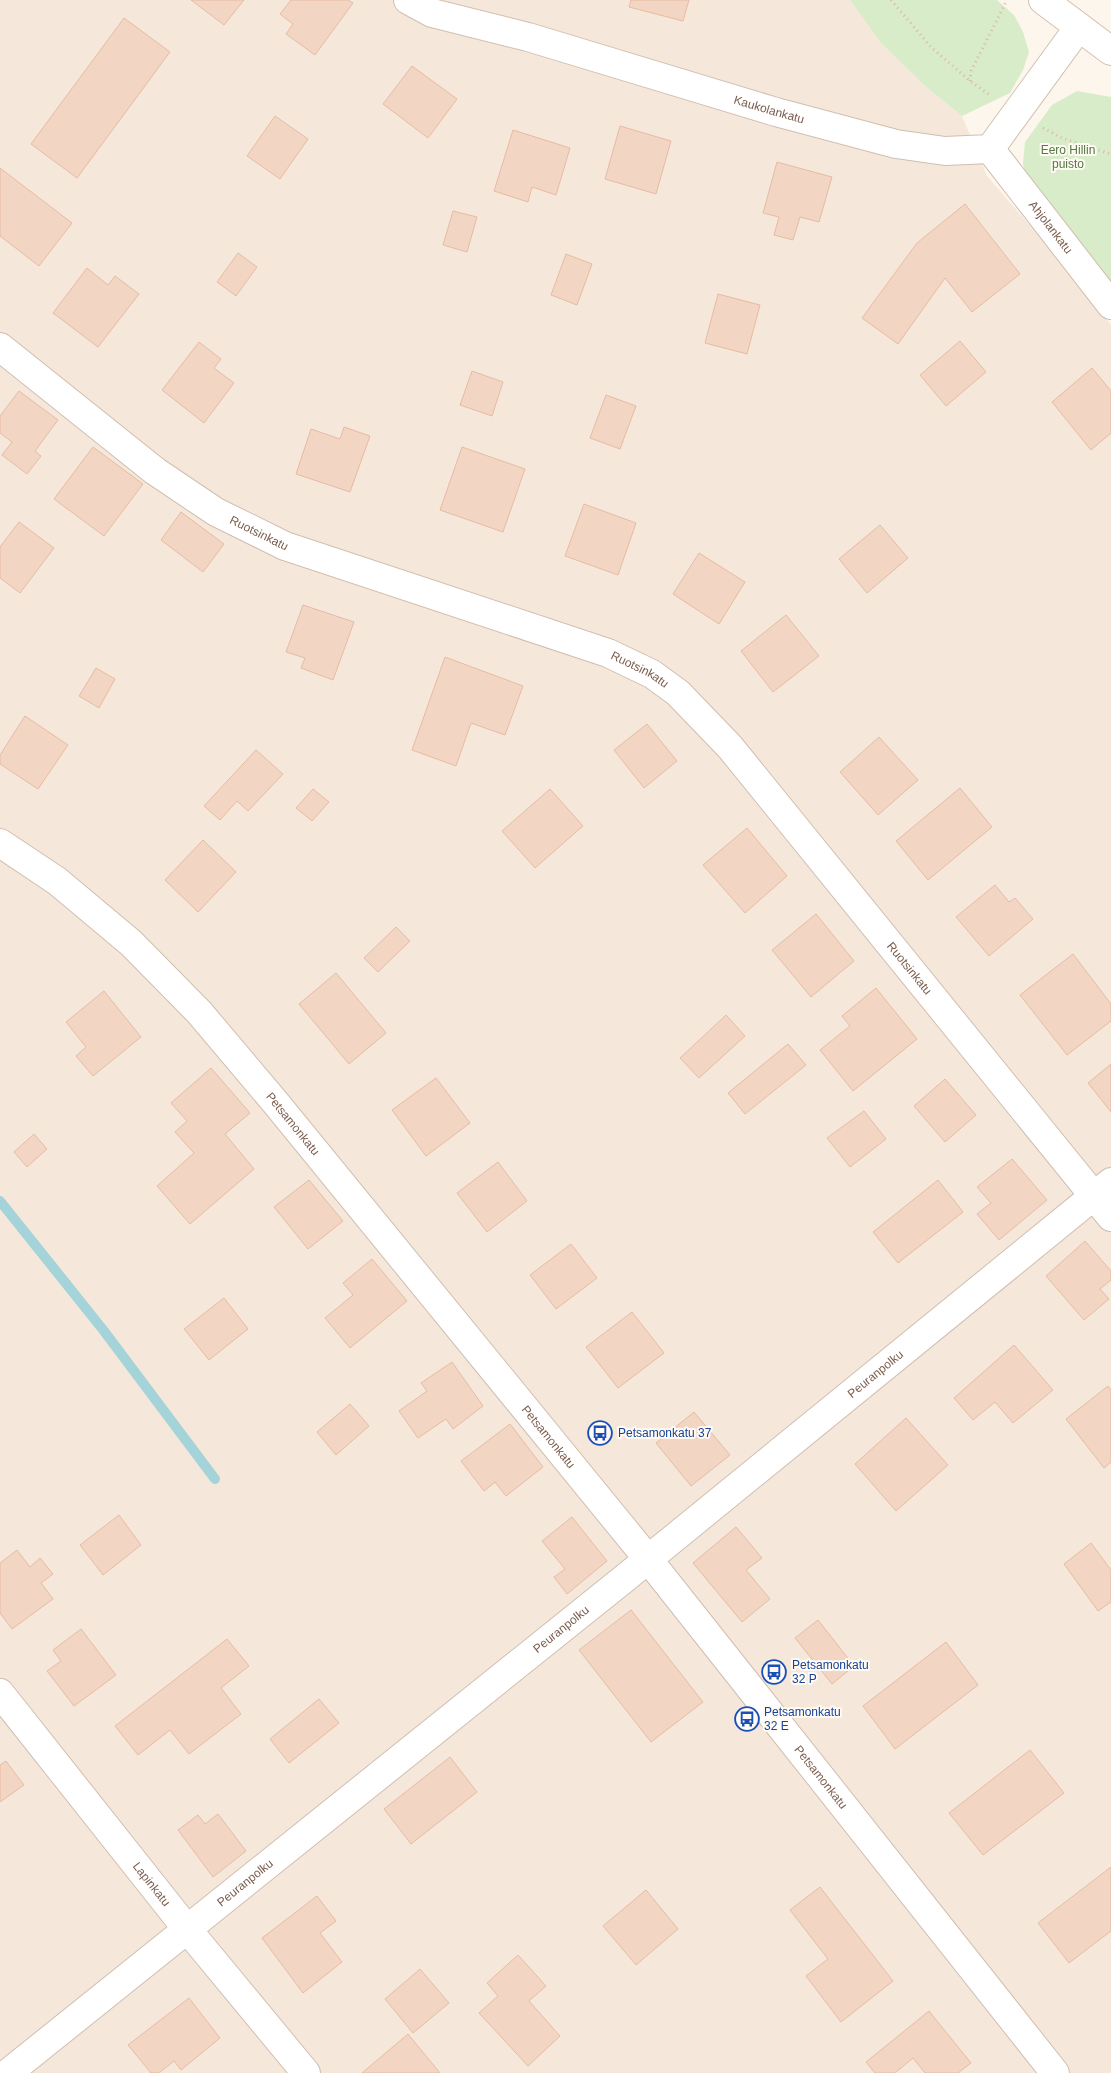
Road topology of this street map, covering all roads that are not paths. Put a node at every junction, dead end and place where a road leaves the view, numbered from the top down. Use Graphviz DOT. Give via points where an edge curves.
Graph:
graph roads {
  1 [pos="408,0"];
  2 [pos="1043,0"];
  3 [pos="1079,27"];
  4 [pos="1111,50"];
  5 [pos="990,149"];
  6 [pos="1111,305"];
  7 [pos="0,347"];
  8 [pos="0,843"];
  9 [pos="1102,1189"];
  10 [pos="1111,1217"];
  11 [pos="648,1559"];
  12 [pos="0,1693"];
  13 [pos="187,1928"];
  14 [pos="8,2073"];
  15 [pos="306,2073"];
  16 [pos="1055,2073"];
  1 -- 5 [label="street, Kaukolankatu" via="432,13 528,37 776,112 896,144 945,151"];
  2 -- 3 [label="street"];
  3 -- 4 [label="street"];
  3 -- 5 [label="street"];
  5 -- 6 [label="street, Ahjolankatu"];
  7 -- 9 [label="street, Ruotsinkatu" via="155,471 216,512 285,546 608,653 652,674 678,693 730,747"];
  8 -- 11 [label="street, Petsamonkatu" via="57,881 131,943 199,1012"];
  9 -- 10 [label="street, Ruotsinkatu"];
  9 -- 11 [label="street, Peuranpolku"];
  11 -- 13 [label="street, Peuranpolku"];
  11 -- 16 [label="street, Petsamonkatu"];
  12 -- 13 [label="street, Lapinkatu"];
  13 -- 14 [label="street, Peuranpolku"];
  13 -- 15 [label="street, Lapinkatu"];
}
